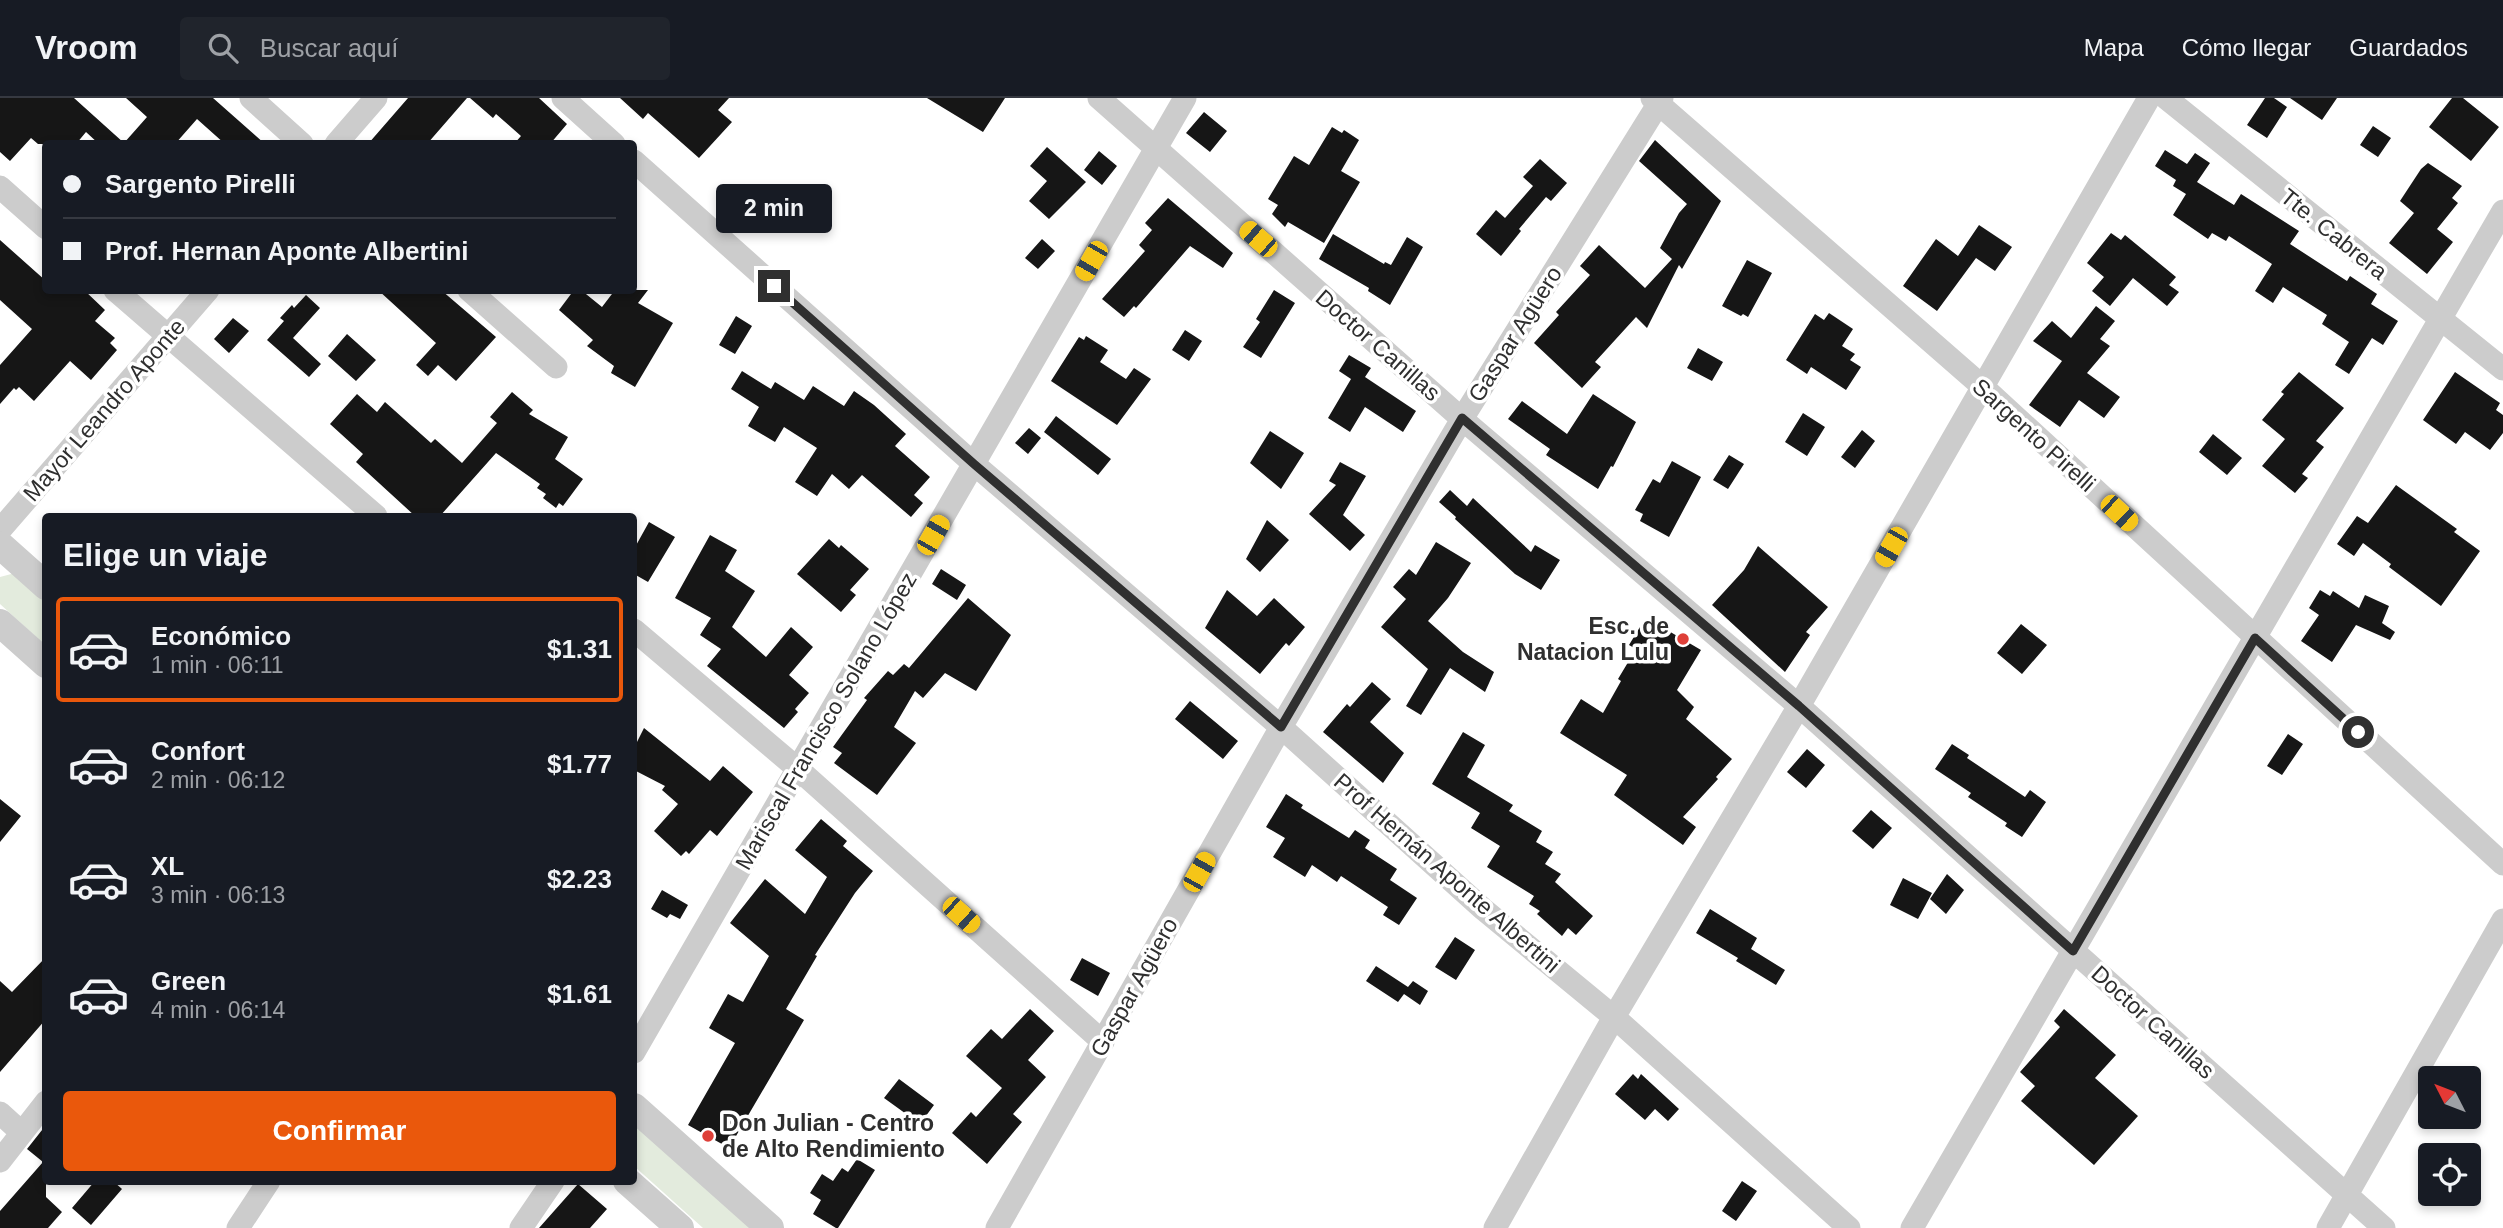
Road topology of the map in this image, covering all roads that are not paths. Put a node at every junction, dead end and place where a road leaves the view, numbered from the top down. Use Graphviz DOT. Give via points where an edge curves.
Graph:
graph roads {
  1 [pos="251,98"];
  2 [pos="376,98"];
  3 [pos="563,98"];
  4 [pos="1099,98"];
  5 [pos="1185,98"];
  6 [pos="2149,98"];
  7 [pos="2166,98"];
  8 [pos="1658,100"];
  9 [pos="298,140"];
  10 [pos="339,140"];
  11 [pos="610,140"];
  12 [pos="1156,149"];
  13 [pos="637,164"];
  14 [pos="0,187"];
  15 [pos="2503,211"];
  16 [pos="42,224"];
  17 [pos="119,294"];
  18 [pos="205,294"];
  19 [pos="474,294"];
  20 [pos="2441,319"];
  21 [pos="167,337"];
  22 [pos="556,367"];
  23 [pos="2503,369"];
  24 [pos="1983,387"];
  25 [pos="1462,418"];
  26 [pos="974,464"];
  27 [pos="372,513"];
  28 [pos="0,530"];
  29 [pos="0,545"];
  30 [pos="42,582"];
  31 [pos="0,623"];
  32 [pos="637,633"];
  33 [pos="2255,638"];
  34 [pos="42,660"];
  35 [pos="1799,706"];
  36 [pos="1281,727"];
  37 [pos="798,769"];
  38 [pos="2503,864"];
  39 [pos="2503,920"];
  40 [pos="2073,951"];
  41 [pos="1615,1017"];
  42 [pos="1103,1042"];
  43 [pos="637,1047"];
  44 [pos="42,1107"];
  45 [pos="637,1110"];
  46 [pos="0,1114"];
  47 [pos="22,1133"];
  48 [pos="0,1161"];
  49 [pos="266,1185"];
  50 [pos="550,1185"];
  51 [pos="632,1185"];
  52 [pos="2346,1194"];
  53 [pos="238,1228"];
  54 [pos="521,1228"];
  55 [pos="680,1228"];
  56 [pos="770,1228"];
  57 [pos="997,1228"];
  58 [pos="1495,1228"];
  59 [pos="1849,1228"];
  60 [pos="1912,1228"];
  61 [pos="2328,1228"];
  62 [pos="2384,1228"];
  1 -- 9 [label="street"];
  2 -- 10 [label="street"];
  3 -- 11 [label="street"];
  4 -- 12 [label="street, Doctor Canillas"];
  5 -- 12 [label="street, Mariscal Francisco Solano López"];
  6 -- 24 [label="street"];
  7 -- 20 [label="street, Tte. Cabrera"];
  8 -- 24 [label="street, Sargento Pirelli"];
  8 -- 25 [label="street, Gaspar Agüero"];
  12 -- 25 [label="street, Doctor Canillas"];
  12 -- 26 [label="street, Mariscal Francisco Solano López"];
  13 -- 26 [label="street, Prof Hernán Aponte Albertini"];
  14 -- 16 [label="street"];
  15 -- 20 [label="street"];
  17 -- 21 [label="street"];
  18 -- 21 [label="street, Mayor Leandro Aponte"];
  19 -- 22 [label="street"];
  20 -- 23 [label="street, Tte. Cabrera"];
  20 -- 33 [label="street"];
  21 -- 27 [label="street"];
  21 -- 28 [label="street, Mayor Leandro Aponte"];
  24 -- 33 [label="street, Sargento Pirelli"];
  24 -- 35 [label="street"];
  25 -- 35 [label="street, Doctor Canillas"];
  25 -- 36 [label="street, Gaspar Agüero"];
  26 -- 36 [label="street, Prof Hernán Aponte Albertini"];
  26 -- 37 [label="street, Mariscal Francisco Solano López"];
  29 -- 30 [label="street"];
  31 -- 34 [label="street"];
  32 -- 37 [label="street"];
  33 -- 38 [label="street, Sargento Pirelli"];
  33 -- 40 [label="street"];
  35 -- 40 [label="street, Doctor Canillas"];
  35 -- 41 [label="street"];
  36 -- 41 [label="street, Prof Hernán Aponte Albertini" via="1483,909"];
  36 -- 42 [label="street, Gaspar Agüero"];
  37 -- 42 [label="street"];
  37 -- 43 [label="street, Mariscal Francisco Solano López"];
  39 -- 52 [label="street"];
  40 -- 52 [label="street, Doctor Canillas"];
  40 -- 60 [label="street"];
  41 -- 58 [label="street"];
  41 -- 59 [label="street, Prof Hernán Aponte Albertini"];
  42 -- 57 [label="street, Gaspar Agüero"];
  44 -- 47 [label="street"];
  45 -- 56 [label="street"];
  46 -- 47 [label="street"];
  47 -- 48 [label="street"];
  49 -- 53 [label="street"];
  50 -- 54 [label="street"];
  51 -- 55 [label="street"];
  52 -- 61 [label="street"];
  52 -- 62 [label="street, Doctor Canillas"];
}
